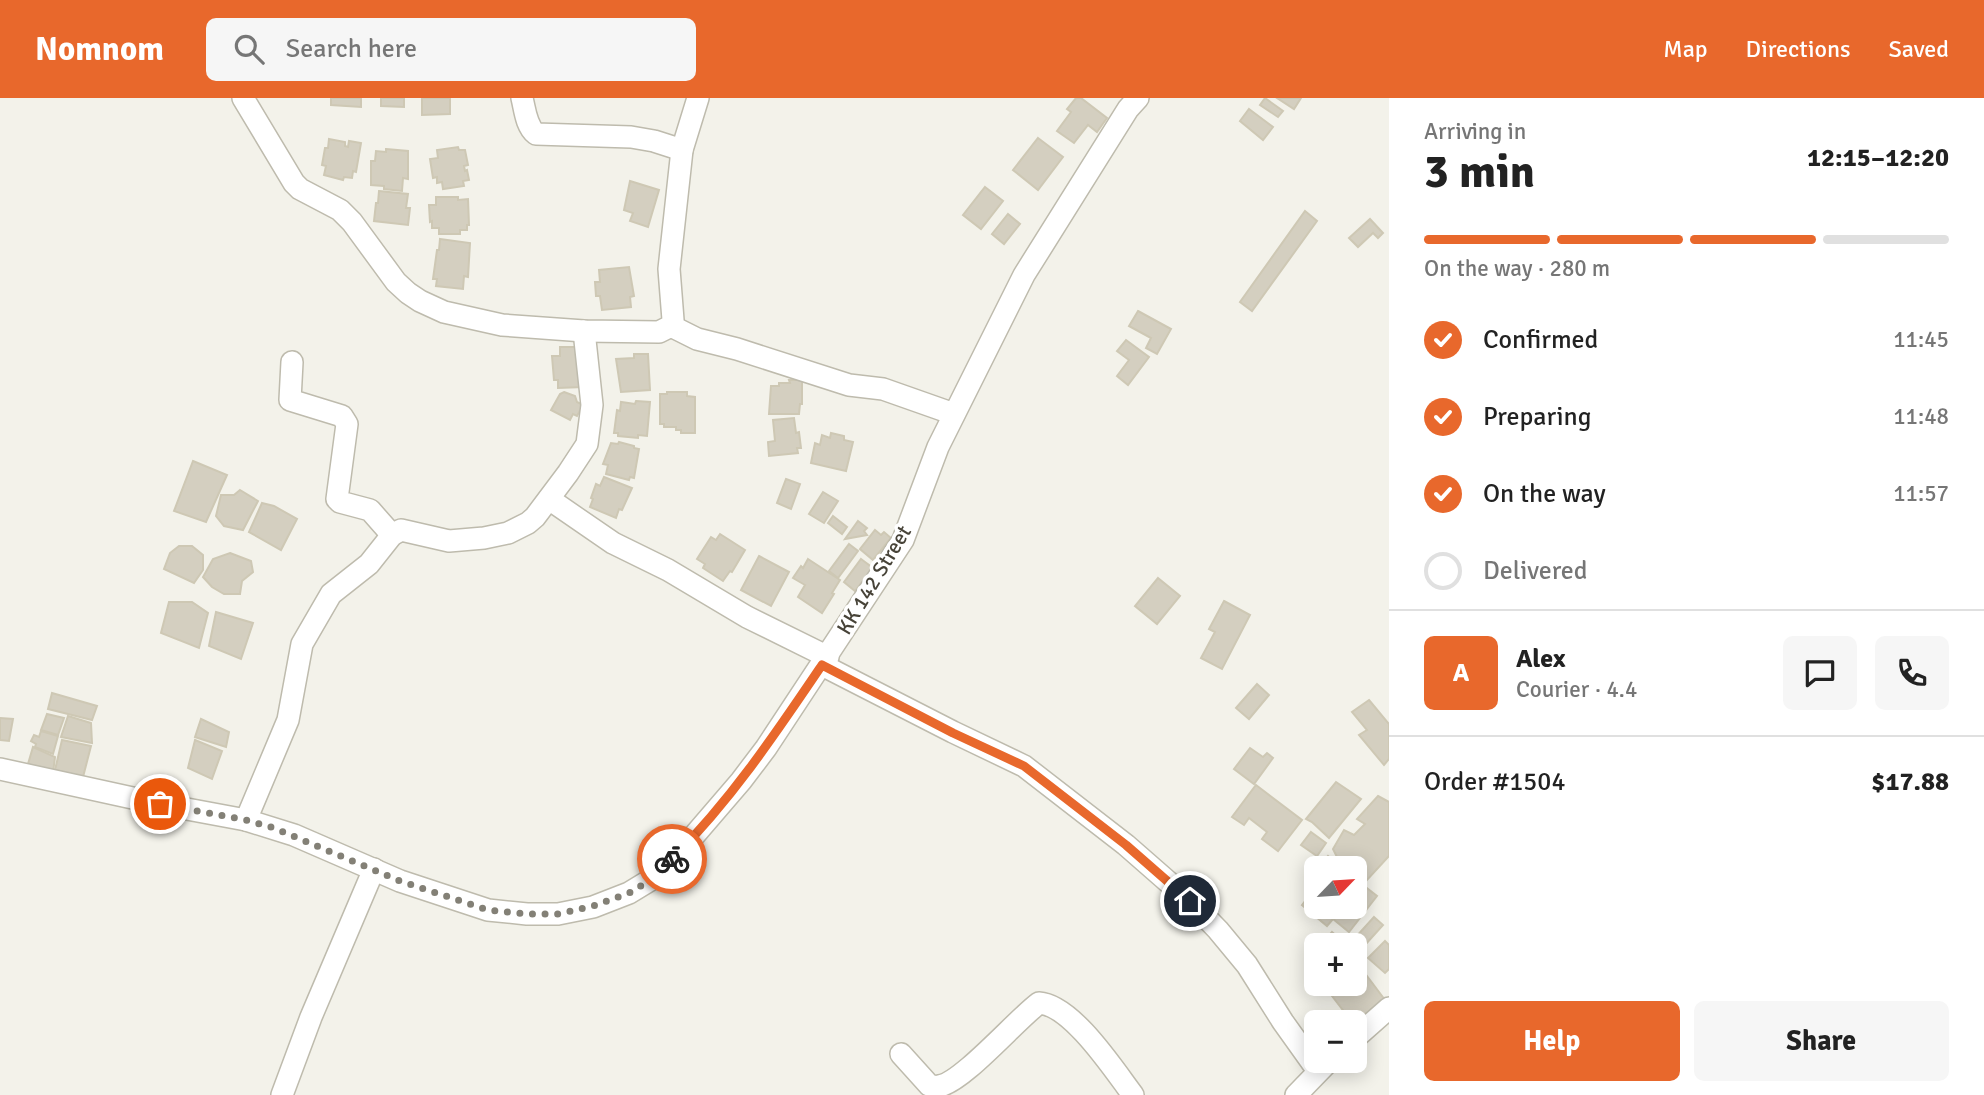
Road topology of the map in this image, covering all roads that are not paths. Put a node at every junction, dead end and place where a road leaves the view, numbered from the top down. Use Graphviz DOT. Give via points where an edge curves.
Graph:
graph roads {
  1 [pos="243,98"];
  2 [pos="522,98"];
  3 [pos="698,98"];
  4 [pos="1138,98"];
  5 [pos="682,150"];
  6 [pos="671,326"];
  7 [pos="584,331"];
  8 [pos="292,362"];
  9 [pos="954,414"];
  10 [pos="549,499"];
  11 [pos="392,535"];
  12 [pos="825,661"];
  13 [pos="0,769"];
  14 [pos="246,820"];
  15 [pos="374,869"];
  16 [pos="1389,1008"];
  17 [pos="1367,1027"];
  18 [pos="1304,1045"];
  19 [pos="901,1054"];
  20 [pos="1317,1073"];
  21 [pos="282,1095"];
  22 [pos="1133,1095"];
  23 [pos="1296,1095"];
  1 -- 7 [label="street" via="294,183 340,210 408,293 444,312 502,325"];
  2 -- 5 [label="street" via="529,126 536,134 631,137"];
  3 -- 5 [label="street"];
  4 -- 9 [label="street, KK 142 Street" via="1024,275"];
  5 -- 6 [label="street" via="669,269"];
  6 -- 7 [label="street" via="659,332"];
  6 -- 9 [label="street" via="697,339 849,385 883,388"];
  7 -- 10 [label="street" via="592,405 587,444"];
  8 -- 11 [label="street" via="289,400 342,416 347,424 337,499 370,510"];
  9 -- 12 [label="street, KK 142 Street" via="903,540"];
  10 -- 11 [label="street" via="528,523 508,533 449,541 405,530"];
  10 -- 12 [label="street" via="613,543"];
  11 -- 14 [label="street" via="369,564 331,594 302,644 288,720"];
  12 -- 15 [label="street, KK 142 Street" via="741,781 686,845 652,879 629,893 558,914 527,914 488,910"];
  12 -- 18 [label="street" via="953,733 1024,766 1126,845 1218,930 1247,965 1283,1023"];
  13 -- 14 [label="street, KK 142 Street"];
  14 -- 15 [label="street, KK 142 Street"];
  15 -- 21 [label="street"];
  16 -- 17 [label="street"];
  19 -- 22 [label="street" via="929,1085 939,1087 951,1082 1039,1003 1048,1004 1096,1046"];
  20 -- 23 [label="street"];
}
